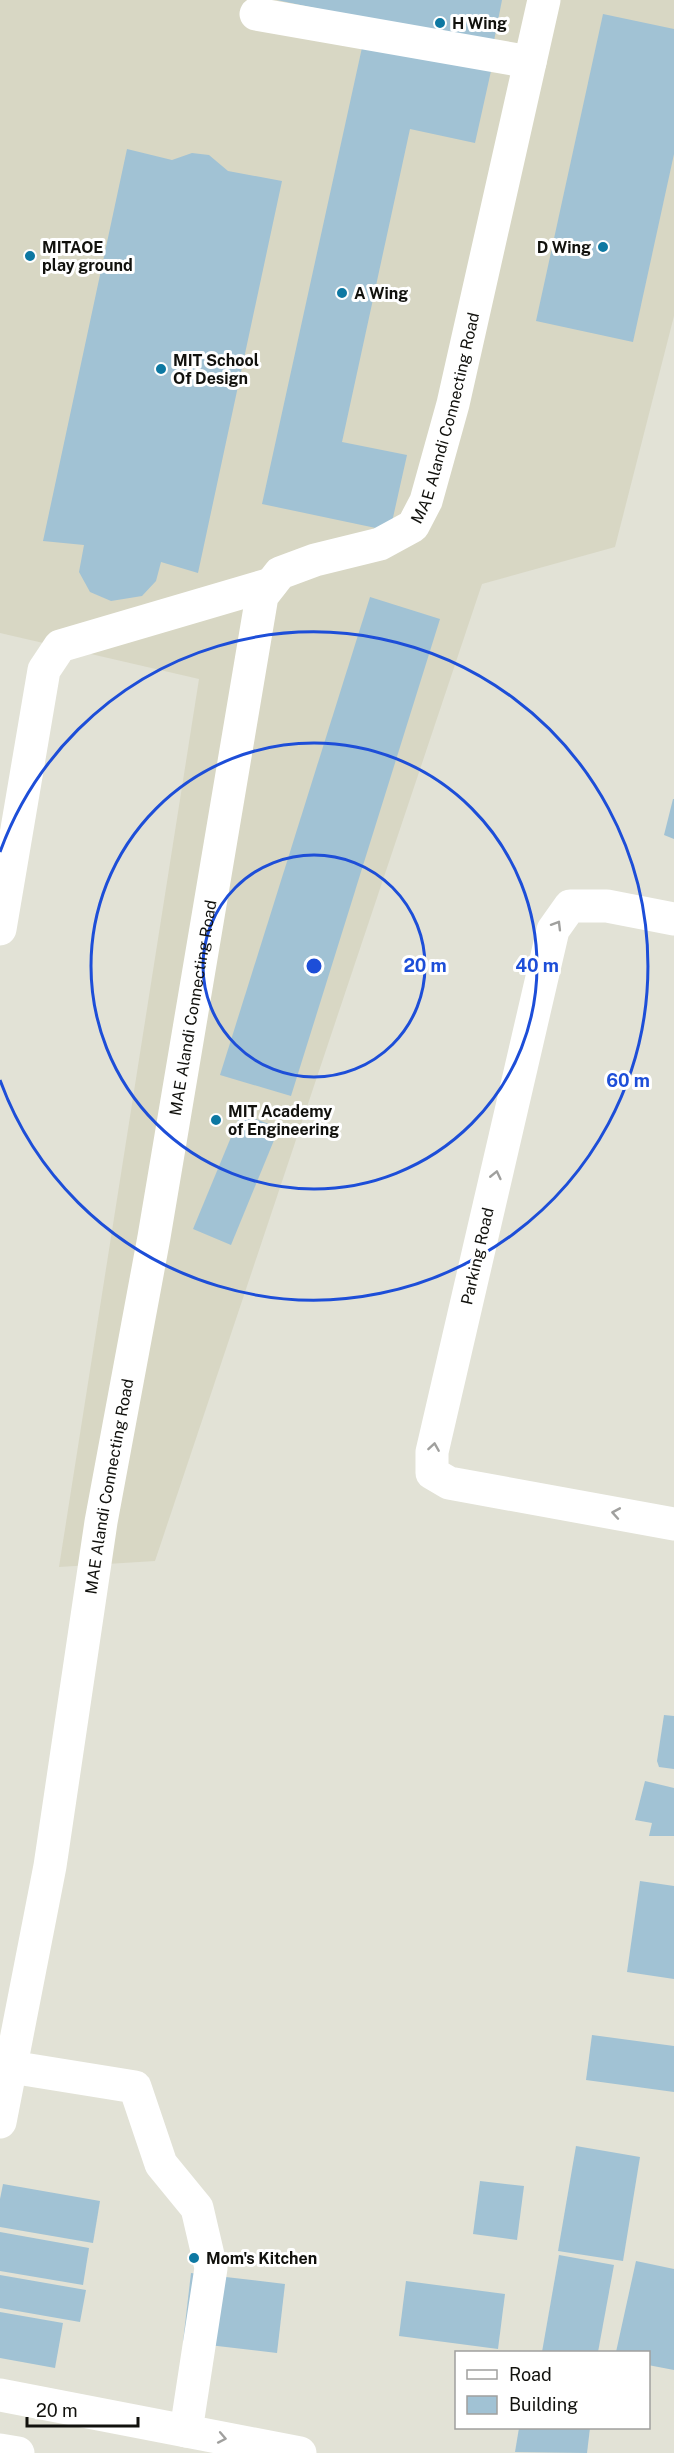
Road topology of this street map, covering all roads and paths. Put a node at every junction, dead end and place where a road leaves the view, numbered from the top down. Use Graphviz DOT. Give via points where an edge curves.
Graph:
graph roads {
  1 [pos="544,0"];
  2 [pos="256,14"];
  3 [pos="530,62"];
  4 [pos="271,584"];
  5 [pos="674,918"];
  6 [pos="0,929"];
  7 [pos="674,1524"];
  8 [pos="11,2067"];
  9 [pos="0,2122"];
  10 [pos="0,2395"];
  11 [pos="186,2431"];
  12 [pos="0,2450"];
  13 [pos="18,2453"];
  14 [pos="300,2453"];
  1 -- 3 [label="street, MAE Alandi Connecting Road"];
  2 -- 3 [label="street"];
  3 -- 4 [label="street, MAE Alandi Connecting Road" via="456,393 426,501 413,526 380,544 315,560 280,573"];
  4 -- 6 [label="street" via="60,646 44,670"];
  4 -- 8 [label="street, MAE Alandi Connecting Road" via="262,596 239,725 172,1131 101,1522 50,1866"];
  7 -- 5 [label="street, Parking Road, one-way" via="449,1483 432,1473 432,1452 553,930 570,906 607,906"];
  8 -- 9 [label="street, MAE Alandi Connecting Road"];
  8 -- 11 [label="street" via="135,2087 161,2164 197,2208 211,2268"];
  10 -- 11 [label="street"];
  11 -- 14 [label="street, one-way"];
  12 -- 13 [label="street"];
}
